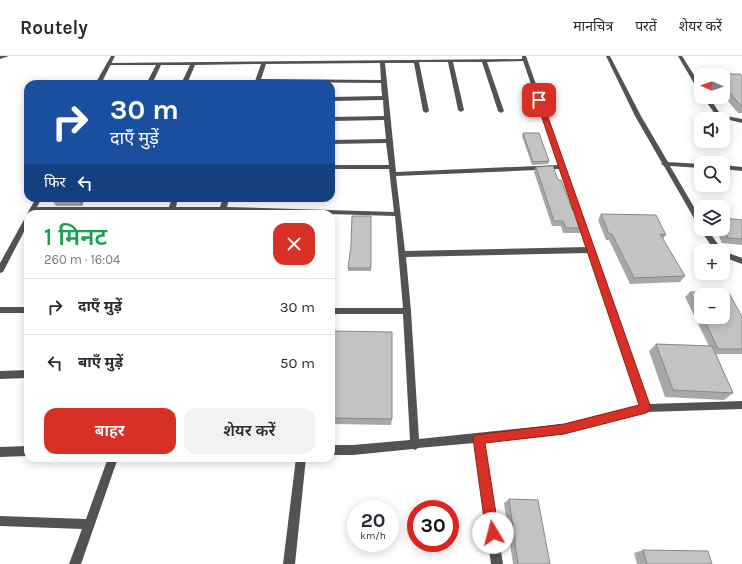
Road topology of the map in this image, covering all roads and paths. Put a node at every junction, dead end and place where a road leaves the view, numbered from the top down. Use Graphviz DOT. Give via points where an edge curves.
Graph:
graph roads {
  1 [pos="7,56"];
  2 [pos="113,56"];
  3 [pos="251,56"];
  4 [pos="608,56"];
  5 [pos="680,56"];
  6 [pos="0,58"];
  7 [pos="524,58"];
  8 [pos="326,59"];
  9 [pos="366,59"];
  10 [pos="484,60"];
  11 [pos="382,61"];
  12 [pos="416,61"];
  13 [pos="450,61"];
  14 [pos="249,62"];
  15 [pos="264,62"];
  16 [pos="160,63"];
  17 [pos="193,63"];
  18 [pos="109,64"];
  19 [pos="694,79"];
  20 [pos="100,80"];
  21 [pos="152,80"];
  22 [pos="186,80"];
  23 [pos="259,80"];
  24 [pos="335,82"];
  25 [pos="384,82"];
  26 [pos="384,98"];
  27 [pos="335,99"];
  28 [pos="711,104"];
  29 [pos="461,110"];
  30 [pos="501,111"];
  31 [pos="426,112"];
  32 [pos="387,118"];
  33 [pos="335,119"];
  34 [pos="742,121"];
  35 [pos="389,141"];
  36 [pos="335,142"];
  37 [pos="664,164"];
  38 [pos="694,166"];
  39 [pos="335,167"];
  40 [pos="562,167"];
  41 [pos="730,167"];
  42 [pos="740,168"];
  43 [pos="393,170"];
  44 [pos="742,175"];
  45 [pos="174,202"];
  46 [pos="172,209"];
  47 [pos="125,210"];
  48 [pos="197,210"];
  49 [pos="335,213"];
  50 [pos="694,213"];
  51 [pos="398,214"];
  52 [pos="24,225"];
  53 [pos="591,250"];
  54 [pos="403,254"];
  55 [pos="730,257"];
  56 [pos="742,261"];
  57 [pos="0,270"];
  58 [pos="0,310"];
  59 [pos="24,310"];
  60 [pos="335,311"];
  61 [pos="407,311"];
  62 [pos="24,374"];
  63 [pos="0,375"];
  64 [pos="742,405"];
  65 [pos="646,408"];
  66 [pos="479,438"];
  67 [pos="415,445"];
  68 [pos="335,450"];
  69 [pos="24,451"];
  70 [pos="0,452"];
  71 [pos="112,462"];
  72 [pos="301,462"];
  73 [pos="0,521"];
  74 [pos="90,524"];
  75 [pos="75,564"];
  76 [pos="289,564"];
  77 [pos="497,564"];
  1 -- 6 [label="street"];
  2 -- 18 [label="street"];
  3 -- 14 [label="street"];
  4 -- 37 [label="street"];
  5 -- 19 [label="street"];
  7 -- 10 [label="street"];
  7 -- 40 [label="street"];
  8 -- 9 [label="street"];
  8 -- 15 [label="street"];
  9 -- 11 [label="street"];
  10 -- 13 [label="street"];
  10 -- 30 [label="street"];
  11 -- 12 [label="street"];
  11 -- 25 [label="street"];
  12 -- 13 [label="street"];
  12 -- 31 [label="street"];
  13 -- 29 [label="street"];
  14 -- 15 [label="street"];
  14 -- 17 [label="street"];
  15 -- 23 [label="street"];
  16 -- 17 [label="street"];
  16 -- 18 [label="street"];
  16 -- 21 [label="street"];
  17 -- 22 [label="street"];
  18 -- 20 [label="street"];
  24 -- 25 [label="street"];
  25 -- 26 [label="street"];
  26 -- 27 [label="street"];
  26 -- 32 [label="street"];
  28 -- 34 [label="street" via="719,116"];
  32 -- 33 [label="street"];
  32 -- 35 [label="street"];
  35 -- 36 [label="street"];
  35 -- 43 [label="street"];
  37 -- 38 [label="street"];
  37 -- 50 [label="street"];
  39 -- 43 [label="street"];
  40 -- 43 [label="street"];
  40 -- 53 [label="street"];
  41 -- 42 [label="street"];
  42 -- 44 [label="street"];
  43 -- 51 [label="street"];
  45 -- 46 [label="street"];
  46 -- 47 [label="street"];
  46 -- 48 [label="street"];
  49 -- 51 [label="street"];
  51 -- 54 [label="street"];
  52 -- 57 [label="street"];
  53 -- 54 [label="street"];
  53 -- 65 [label="street"];
  54 -- 61 [label="street"];
  55 -- 56 [label="street"];
  58 -- 59 [label="street"];
  60 -- 61 [label="street"];
  61 -- 67 [label="street"];
  62 -- 63 [label="street"];
  64 -- 65 [label="street"];
  65 -- 66 [label="street" via="564,429"];
  66 -- 67 [label="street"];
  66 -- 77 [label="street"];
  67 -- 68 [label="street"];
  69 -- 70 [label="street"];
  71 -- 74 [label="street"];
  72 -- 76 [label="street"];
  73 -- 74 [label="street"];
  74 -- 75 [label="street"];
}
